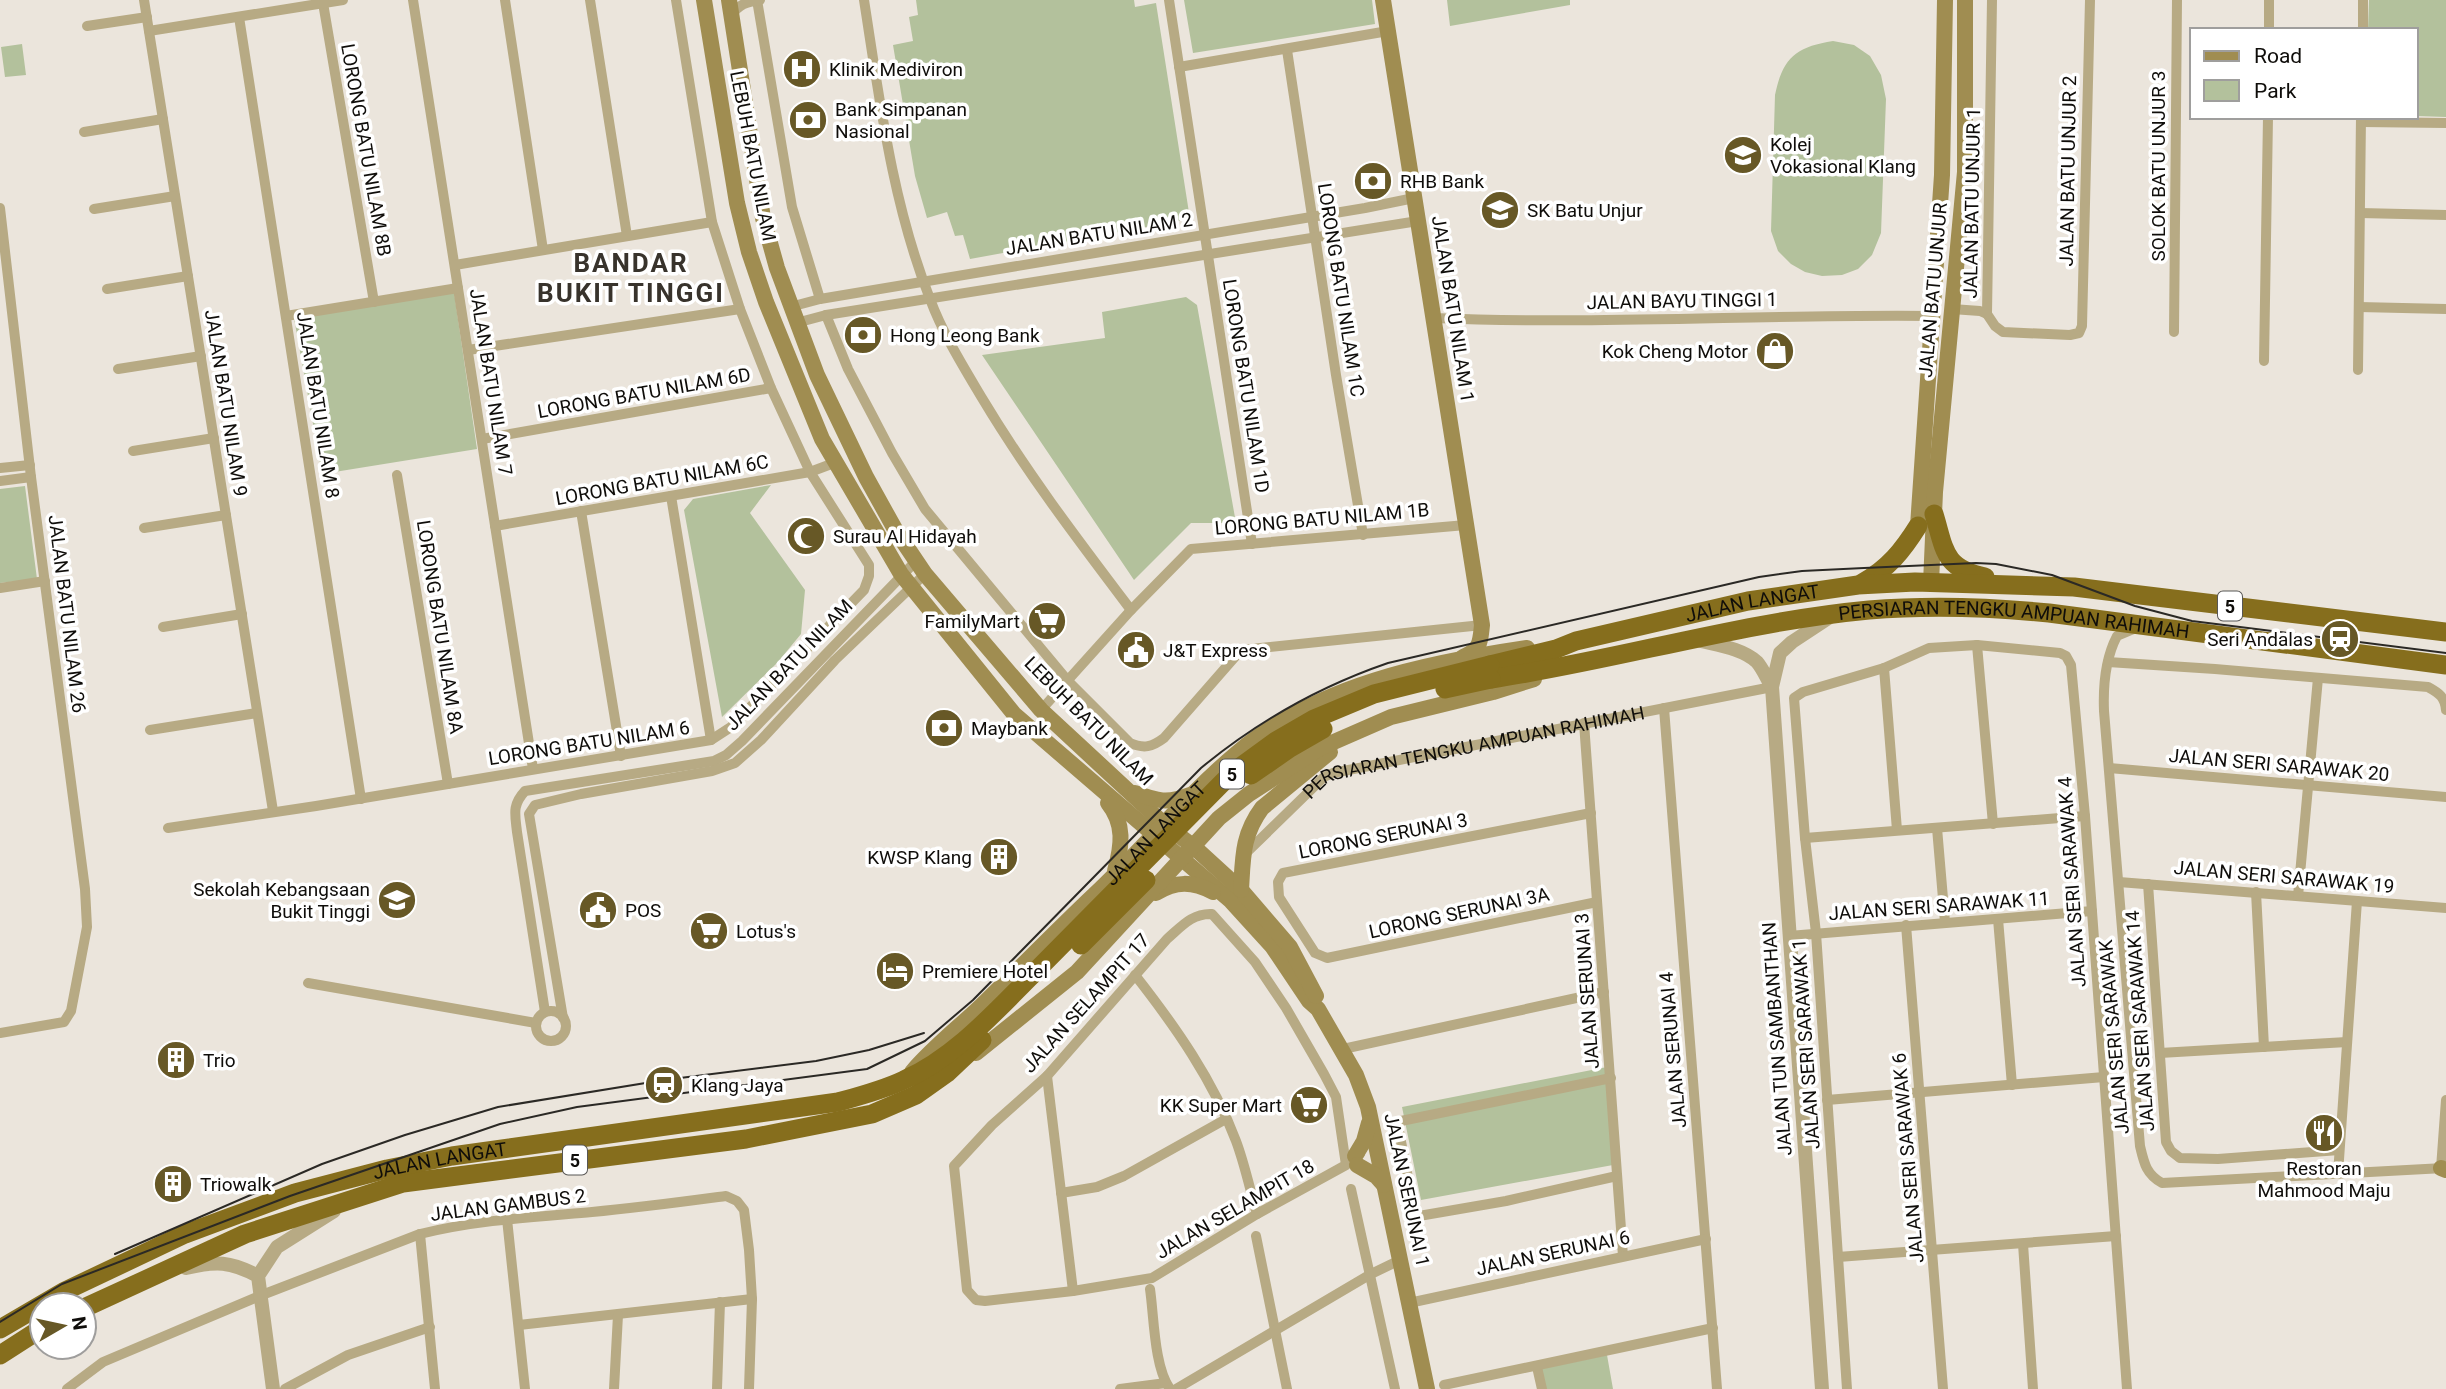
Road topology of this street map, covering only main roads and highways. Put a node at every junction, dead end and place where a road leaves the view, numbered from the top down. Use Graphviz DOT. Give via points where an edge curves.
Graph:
graph roads {
  1 [pos="705,0"];
  2 [pos="1383,0"];
  3 [pos="1945,0"];
  4 [pos="1965,0"];
  5 [pos="730,8"];
  6 [pos="790,307"];
  7 [pos="782,341"];
  8 [pos="1934,514"];
  9 [pos="1918,526"];
  10 [pos="1931,583"];
  11 [pos="2014,584"];
  12 [pos="1858,585"];
  13 [pos="1930,607"];
  14 [pos="1482,625"];
  15 [pos="2446,632"];
  16 [pos="1576,640"];
  17 [pos="1669,646"];
  18 [pos="1518,649"];
  19 [pos="1458,660"];
  20 [pos="2441,666"];
  21 [pos="1566,668"];
  22 [pos="1491,672"];
  23 [pos="1357,731"];
  24 [pos="1223,766"];
  25 [pos="1097,787"];
  26 [pos="1129,791"];
  27 [pos="1194,794"];
  28 [pos="1249,794"];
  29 [pos="1158,830"];
  30 [pos="1194,847"];
  31 [pos="1182,859"];
  32 [pos="1114,873"];
  33 [pos="1103,887"];
  34 [pos="1236,895"];
  35 [pos="1149,896"];
  36 [pos="1126,921"];
  37 [pos="1037,979"];
  38 [pos="1318,1009"];
  39 [pos="947,1073"];
  40 [pos="906,1079"];
  41 [pos="1370,1120"];
  42 [pos="1384,1185"];
  43 [pos="98,1302"];
  44 [pos="0,1328"];
  45 [pos="28,1337"];
  46 [pos="0,1355"];
  47 [pos="1427,1389"];
  1 -- 7 [label="main road, LEBUH BATU NILAM" via="737,203"];
  2 -- 14 [label="main road, JALAN BATU NILAM 1"];
  3 -- 9 [label="main road, JALAN BATU UNJUR" via="1942,175"];
  4 -- 8 [label="main road, JALAN BATU UNJUR" via="1965,172"];
  5 -- 6 [label="main road, LEBUH BATU NILAM" via="763,218"];
  6 -- 7 [label="main road" via="781,313"];
  6 -- 26 [label="main road, LEBUH BATU NILAM" via="866,477 920,567 1041,709"];
  7 -- 25 [label="main road, LEBUH BATU NILAM" via="834,463 901,574 1014,714"];
  8 -- 10 [label="main road, JALAN BATU UNJUR"];
  8 -- 11 [label="highway" via="1947,559 1970,574"];
  9 -- 12 [label="highway" via="1879,574"];
  10 -- 11 [label="highway, PERSIARAN TENGKU AMPUAN RAHIMAH / 5"];
  10 -- 12 [label="highway, JALAN LANGAT / 5"];
  10 -- 13 [label="highway"];
  11 -- 15 [label="highway, PERSIARAN TENGKU AMPUAN RAHIMAH / 5" via="2074,587"];
  12 -- 16 [label="highway, JALAN LANGAT / 5" via="1748,601"];
  13 -- 17 [label="highway, PERSIARAN TENGKU AMPUAN RAHIMAH / 5" via="1767,624"];
  13 -- 20 [label="highway, PERSIARAN TENGKU AMPUAN RAHIMAH / 5" via="1998,608 2152,625"];
  14 -- 18 [label="main road" via="1496,645"];
  14 -- 19 [label="main road" via="1475,652"];
  16 -- 18 [label="main road, JALAN LANGAT / 5"];
  16 -- 22 [label="highway, JALAN LANGAT / 5"];
  17 -- 21 [label="highway, JALAN LANGAT / 5"];
  18 -- 19 [label="main road, JALAN LANGAT / 5"];
  19 -- 24 [label="main road, JALAN LANGAT / 5" via="1363,684 1295,714"];
  21 -- 22 [label="highway, JALAN LANGAT / 5"];
  21 -- 23 [label="main road, JALAN LANGAT / 5" via="1391,717"];
  22 -- 37 [label="highway, JALAN LANGAT / 5, bridge" via="1395,700 1323,729 1290,748 1240,783 1124,903"];
  23 -- 28 [label="main road, JALAN LANGAT / 5" via="1320,748"];
  23 -- 34 [label="main road" via="1262,808 1246,835"];
  24 -- 27 [label="main road, JALAN LANGAT / 5"];
  24 -- 28 [label="main road" via="1209,793 1213,802 1225,807"];
  25 -- 29 [label="main road, LEBUH BATU NILAM"];
  25 -- 32 [label="main road" via="1119,823 1121,849"];
  26 -- 27 [label="main road" via="1163,802"];
  26 -- 29 [label="main road, LEBUH BATU NILAM"];
  27 -- 29 [label="main road, JALAN LANGAT / 5"];
  28 -- 30 [label="main road, JALAN LANGAT / 5" via="1219,818"];
  29 -- 30 [label="main road, LEBUH BATU NILAM"];
  29 -- 31 [label="main road, LEBUH BATU NILAM"];
  29 -- 32 [label="main road, JALAN LANGAT / 5"];
  30 -- 31 [label="main road, JALAN LANGAT / 5"];
  30 -- 34 [label="main road, LEBUH BATU NILAM"];
  31 -- 34 [label="main road, LEBUH BATU NILAM"];
  31 -- 35 [label="main road, JALAN LANGAT / 5"];
  32 -- 33 [label="main road, JALAN LANGAT / 5"];
  33 -- 36 [label="main road" via="1127,878 1136,884 1138,897"];
  33 -- 40 [label="main road, JALAN LANGAT / 5"];
  34 -- 35 [label="main road" via="1182,882"];
  34 -- 38 [label="main road, LEBUH BATU NILAM"];
  34 -- 38 [label="main road, LEBUH BATU NILAM" via="1290,947 1315,993"];
  35 -- 36 [label="main road, JALAN LANGAT / 5"];
  36 -- 39 [label="main road, JALAN LANGAT / 5" via="1077,972"];
  37 -- 39 [label="highway, JALAN LANGAT / 5"];
  37 -- 40 [label="highway, JALAN LANGAT / 5" via="938,1060"];
  38 -- 41 [label="main road, JALAN SERUNAI 1" via="1362,1089"];
  39 -- 43 [label="highway, JALAN LANGAT / 5" via="916,1095 872,1114 831,1124 403,1183 245,1234"];
  40 -- 44 [label="highway, JALAN LANGAT / 5" via="838,1102 452,1156 295,1193 185,1234 65,1291"];
  41 -- 42 [label="main road, JALAN SERUNAI 1"];
  41 -- 42 [label="main road" via="1353,1162"];
  42 -- 47 [label="main road, JALAN SERUNAI 1"];
  45 -- 46 [label="highway"];
}
